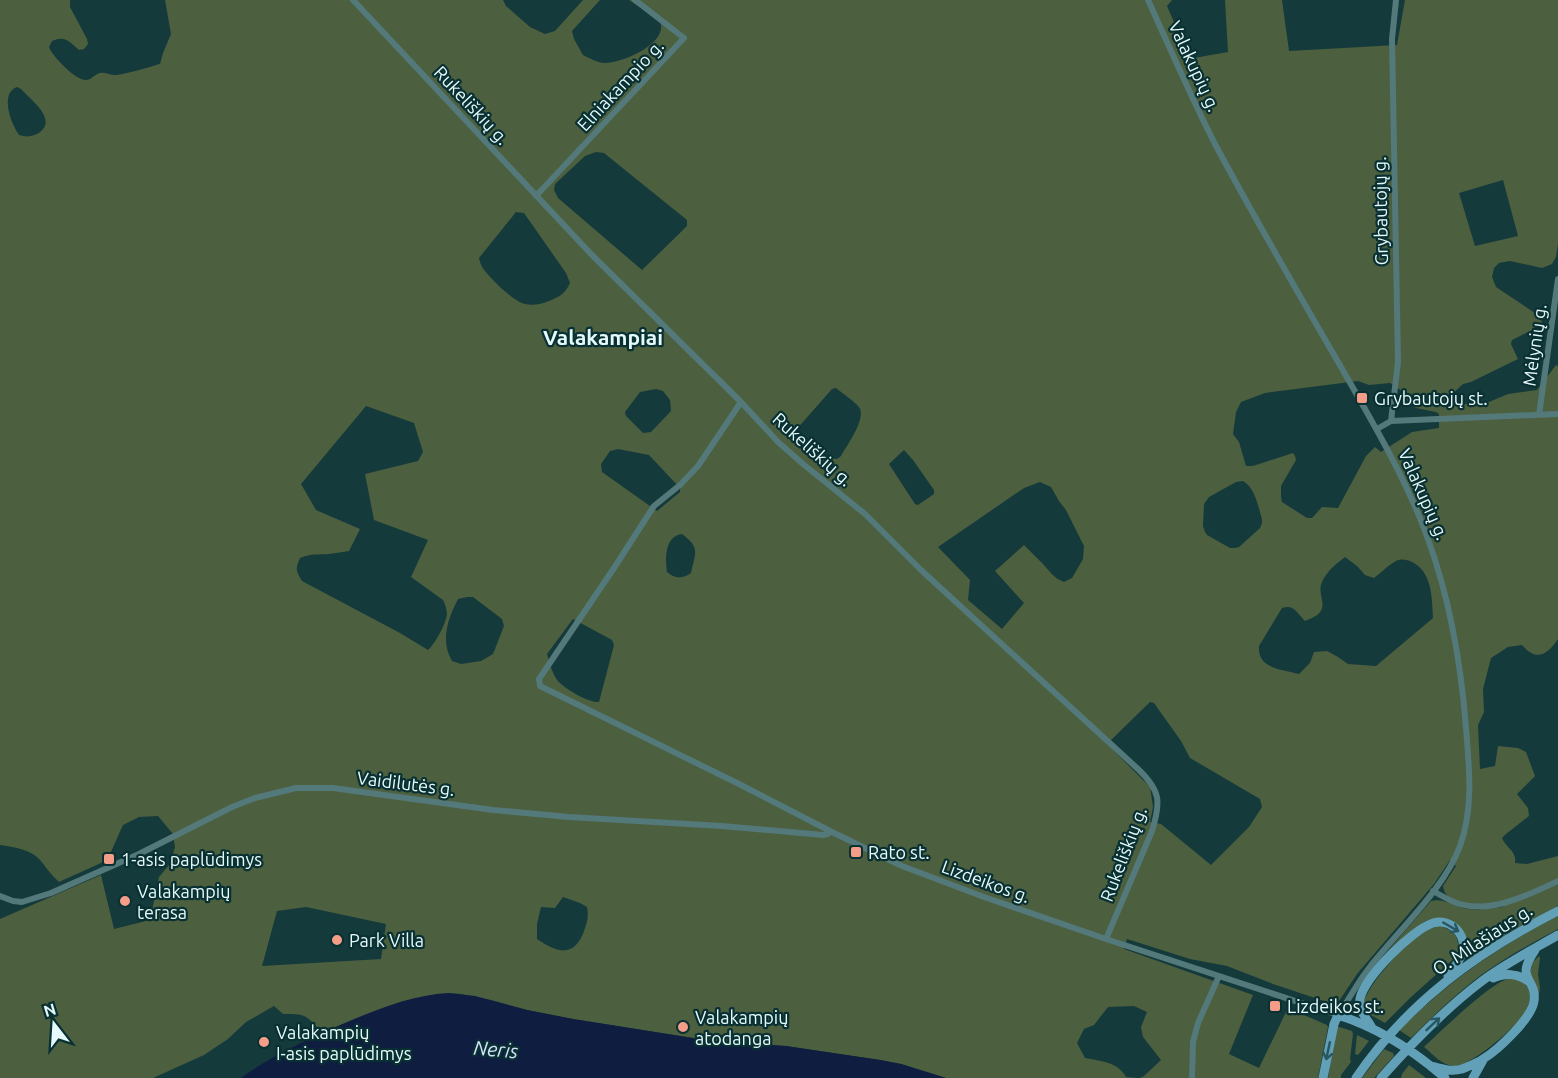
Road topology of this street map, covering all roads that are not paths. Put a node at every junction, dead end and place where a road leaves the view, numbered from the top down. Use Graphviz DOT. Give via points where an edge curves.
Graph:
graph roads {
  1 [pos="353,0"];
  2 [pos="635,0"];
  3 [pos="1148,0"];
  4 [pos="1396,0"];
  5 [pos="536,196"];
  6 [pos="1558,279"];
  7 [pos="741,402"];
  8 [pos="1558,414"];
  9 [pos="1539,415"];
  10 [pos="1390,421"];
  11 [pos="1377,429"];
  12 [pos="830,831"];
  13 [pos="1558,881"];
  14 [pos="1433,891"];
  15 [pos="0,896"];
  16 [pos="1558,911"];
  17 [pos="1558,935"];
  18 [pos="1106,939"];
  19 [pos="1536,947"];
  20 [pos="1383,950"];
  21 [pos="1219,976"];
  22 [pos="1371,977"];
  23 [pos="1444,981"];
  24 [pos="1482,981"];
  25 [pos="1528,981"];
  26 [pos="1338,1015"];
  27 [pos="1372,1028"];
  28 [pos="1483,1060"];
  29 [pos="1431,1066"];
  30 [pos="1192,1078"];
  31 [pos="1323,1078"];
  32 [pos="1356,1078"];
  33 [pos="1381,1078"];
  34 [pos="1445,1078"];
  35 [pos="1473,1078"];
  1 -- 5 [label="street, Rukeliškių g."];
  2 -- 5 [label="street, Elniakampio g." via="684,39"];
  3 -- 11 [label="street, Valakupių g." via="1215,143"];
  4 -- 10 [label="street, Grybautojų g." via="1392,39 1398,362"];
  5 -- 7 [label="street, Rukeliškių g."];
  6 -- 9 [label="street, Mėlynių g."];
  7 -- 12 [label="street, Lizdeikos g." via="698,466 654,506 539,679 540,686"];
  7 -- 18 [label="street, Rukeliškių g." via="778,442 865,514 1153,785 1158,801 1152,831"];
  8 -- 9 [label="street"];
  9 -- 10 [label="street"];
  10 -- 11 [label="street"];
  11 -- 14 [label="street, Valakupių g." via="1428,539 1455,634 1463,689 1469,780 1467,820 1455,861"];
  12 -- 15 [label="street, Vaidilutės g." via="823,835 568,817 333,788 296,788 232,807 185,833 51,893 22,902"];
  12 -- 18 [label="street, Lizdeikos g." via="902,866"];
  13 -- 14 [label="street" via="1508,902 1487,906 1455,903"];
  14 -- 20 [label="street, Valakupių g."];
  16 -- 23 [label="main road, O. Milašiaus g." via="1502,941"];
  17 -- 19 [label="main road, O. Milašiaus g."];
  18 -- 21 [label="street, Lizdeikos g."];
  19 -- 24 [label="main road, O. Milašiaus g."];
  19 -- 25 [label="main road" via="1527,961"];
  20 -- 22 [label="street"];
  20 -- 26 [label="street, Valakupių g."];
  21 -- 26 [label="street, Lizdeikos g."];
  21 -- 30 [label="street" via="1198,1023"];
  22 -- 23 [label="main road, one-way" via="1422,928 1440,922 1455,927 1464,945 1462,955"];
  22 -- 27 [label="main road" via="1360,998 1360,1007"];
  23 -- 32 [label="main road, O. Milašiaus g." via="1399,1024"];
  24 -- 25 [label="main road" via="1507,974"];
  33 -- 24 [label="main road, O. Milašiaus g., one-way" via="1430,1026"];
  25 -- 28 [label="main road" via="1534,1000 1527,1017"];
  26 -- 27 [label="main road"];
  26 -- 31 [label="main road, one-way"];
  27 -- 29 [label="main road"];
  28 -- 29 [label="main road" via="1455,1070"];
  28 -- 35 [label="main road"];
  29 -- 34 [label="main road"];
}
